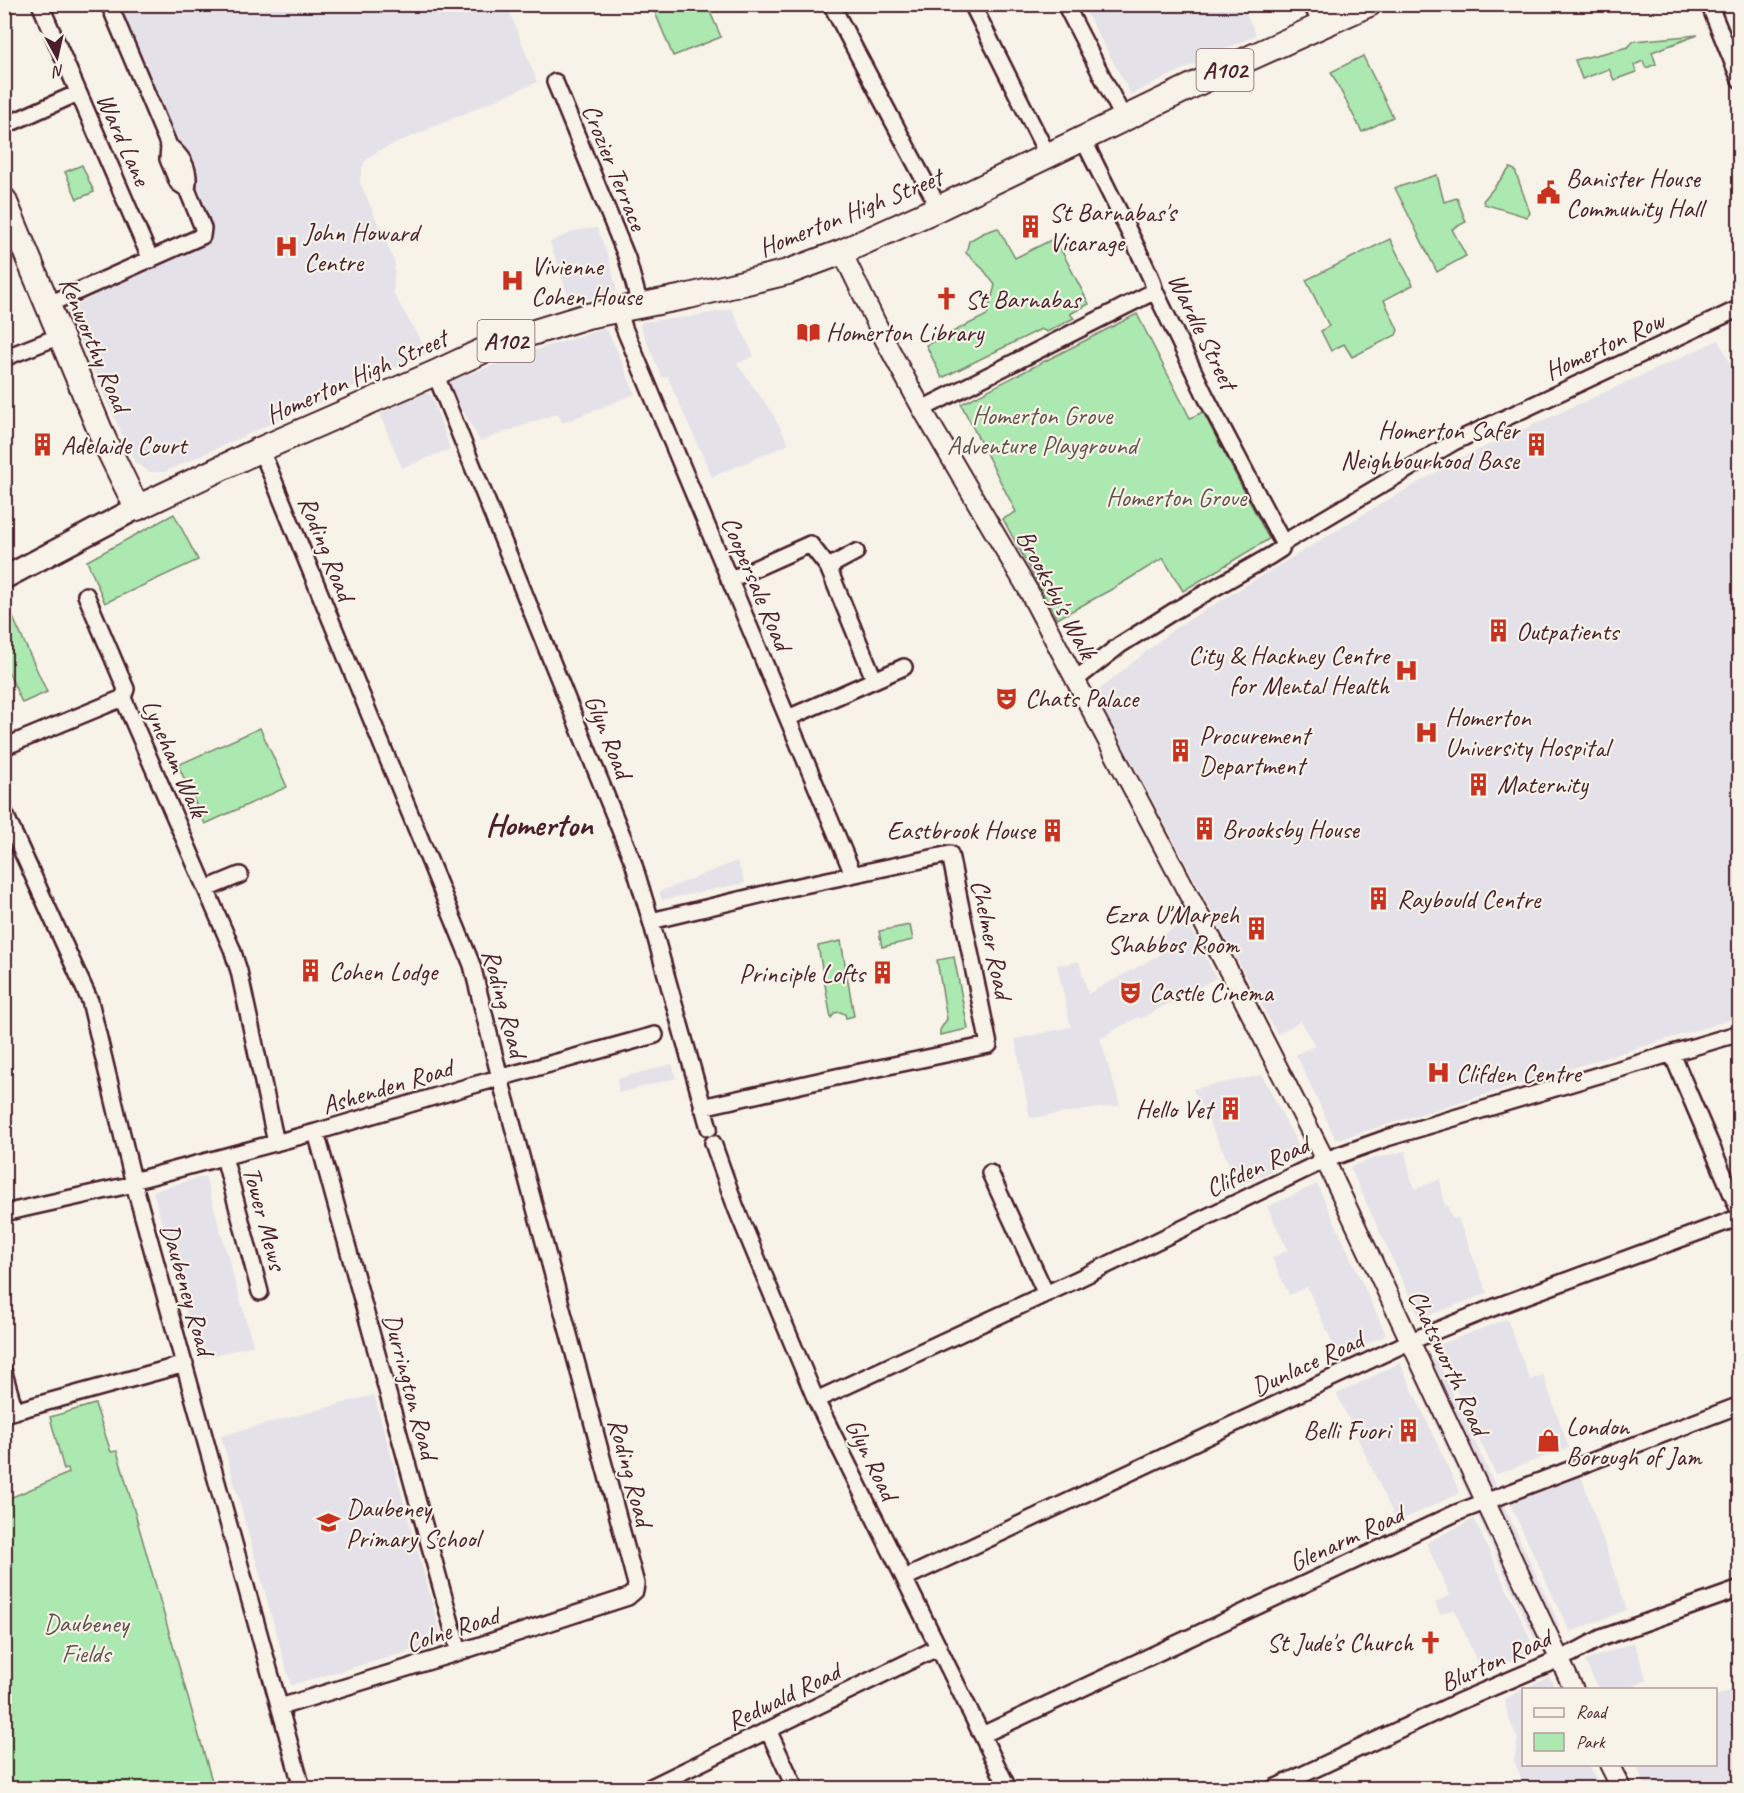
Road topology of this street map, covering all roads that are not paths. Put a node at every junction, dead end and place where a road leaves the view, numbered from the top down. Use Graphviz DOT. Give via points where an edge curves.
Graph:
graph roads {
  1 [pos="40,4"];
  2 [pos="109,4"];
  3 [pos="831,4"];
  4 [pos="972,4"];
  5 [pos="1065,4"];
  6 [pos="1369,4"];
  7 [pos="1709,4"];
  8 [pos="1317,15"];
  9 [pos="1740,80"];
  10 [pos="555,82"];
  11 [pos="78,93"];
  12 [pos="1124,119"];
  13 [pos="4,126"];
  14 [pos="1083,139"];
  15 [pos="1048,156"];
  16 [pos="4,200"];
  17 [pos="939,208"];
  18 [pos="842,252"];
  19 [pos="151,260"];
  20 [pos="1155,291"];
  21 [pos="47,305"];
  22 [pos="629,307"];
  23 [pos="1740,308"];
  24 [pos="60,336"];
  25 [pos="4,358"];
  26 [pos="435,373"];
  27 [pos="922,409"];
  28 [pos="259,450"];
  29 [pos="137,508"];
  30 [pos="1283,543"];
  31 [pos="856,552"];
  32 [pos="828,567"];
  33 [pos="4,578"];
  34 [pos="729,580"];
  35 [pos="86,595"];
  36 [pos="904,667"];
  37 [pos="874,679"];
  38 [pos="1075,680"];
  39 [pos="123,698"];
  40 [pos="788,718"];
  41 [pos="4,747"];
  42 [pos="4,812"];
  43 [pos="853,874"];
  44 [pos="240,875"];
  45 [pos="206,889"];
  46 [pos="651,921"];
  47 [pos="1740,1033"];
  48 [pos="655,1035"];
  49 [pos="1672,1054"];
  50 [pos="1273,1059"];
  51 [pos="500,1078"];
  52 [pos="702,1107"];
  53 [pos="316,1132"];
  54 [pos="276,1143"];
  55 [pos="224,1156"];
  56 [pos="1325,1160"];
  57 [pos="990,1173"];
  58 [pos="133,1182"];
  59 [pos="4,1213"];
  60 [pos="1740,1215"];
  61 [pos="260,1292"];
  62 [pos="1046,1294"];
  63 [pos="1411,1341"];
  64 [pos="185,1364"];
  65 [pos="4,1373"];
  66 [pos="816,1400"];
  67 [pos="1740,1405"];
  68 [pos="10,1413"];
  69 [pos="1485,1501"];
  70 [pos="905,1578"];
  71 [pos="1740,1589"];
  72 [pos="635,1591"];
  73 [pos="939,1647"];
  74 [pos="459,1652"];
  75 [pos="1560,1658"];
  76 [pos="1574,1688"];
  77 [pos="280,1707"];
  78 [pos="768,1730"];
  79 [pos="982,1735"];
  80 [pos="1610,1766"];
  81 [pos="302,1788"];
  82 [pos="649,1788"];
  83 [pos="795,1788"];
  84 [pos="1008,1788"];
  85 [pos="1275,1788"];
  86 [pos="1621,1788"];
  1 -- 11 [label="street, Ward Lane"];
  2 -- 19 [label="street, Ward Lane" via="168,146 179,154 189,177 187,189 203,228 202,236"];
  3 -- 17 [label="street"];
  4 -- 15 [label="street"];
  5 -- 12 [label="street"];
  6 -- 8 [label="highway, Homerton High Street / A102"];
  7 -- 9 [label="street"];
  8 -- 12 [label="highway, Homerton High Street / A102" via="1252,57"];
  10 -- 22 [label="street, Crozier Terrace" via="627,258"];
  11 -- 13 [label="street"];
  11 -- 19 [label="street, Ward Lane"];
  12 -- 14 [label="highway, Homerton High Street / A102"];
  14 -- 15 [label="highway, Homerton High Street / A102"];
  14 -- 20 [label="street, Wardle Street"];
  15 -- 17 [label="highway, Homerton High Street / A102"];
  16 -- 21 [label="highway, Kenworthy Road"];
  17 -- 18 [label="highway, Homerton High Street / A102"];
  18 -- 22 [label="highway, Homerton High Street / A102" via="753,282"];
  18 -- 27 [label="street, Brooksby's Walk"];
  19 -- 21 [label="street"];
  20 -- 27 [label="street"];
  20 -- 30 [label="street, Wardle Street"];
  21 -- 24 [label="highway, Kenworthy Road"];
  22 -- 26 [label="highway, Homerton High Street / A102" via="502,342"];
  22 -- 34 [label="street, Coopersale Road" via="623,327"];
  23 -- 30 [label="street, Homerton Row" via="1428,456"];
  24 -- 25 [label="street"];
  24 -- 29 [label="highway, Kenworthy Road"];
  26 -- 28 [label="highway, Homerton High Street / A102"];
  26 -- 46 [label="street, Glyn Road" via="633,862"];
  27 -- 38 [label="street, Brooksby's Walk" via="1018,571"];
  28 -- 29 [label="highway, Homerton High Street / A102"];
  28 -- 51 [label="street, Roding Road" via="472,965"];
  29 -- 33 [label="main road"];
  30 -- 38 [label="street" via="1281,549 1120,645"];
  31 -- 32 [label="street"];
  32 -- 34 [label="street" via="810,544"];
  32 -- 37 [label="street"];
  34 -- 40 [label="street, Coopersale Road"];
  35 -- 39 [label="street" via="126,689"];
  36 -- 37 [label="street"];
  37 -- 40 [label="street"];
  38 -- 50 [label="street, Brooksby's Walk"];
  39 -- 41 [label="street, Lyneham Walk"];
  39 -- 45 [label="street, Lyneham Walk"];
  40 -- 43 [label="street, Coopersale Road"];
  42 -- 58 [label="street, Daubeney Road" via="90,1001"];
  43 -- 46 [label="street, Chelmer Road"];
  43 -- 52 [label="street, Chelmer Road" via="950,854 989,1045"];
  44 -- 45 [label="street"];
  45 -- 54 [label="street, Lyneham Walk" via="239,971"];
  46 -- 52 [label="street, Glyn Road"];
  47 -- 49 [label="street, Clifden Road"];
  48 -- 51 [label="street, Ashenden Road"];
  49 -- 56 [label="street, Clifden Road"];
  49 -- 60 [label="street"];
  50 -- 56 [label="street, Chatsworth Road"];
  51 -- 53 [label="street, Ashenden Road"];
  51 -- 72 [label="street, Roding Road"];
  52 -- 66 [label="street, Glyn Road" via="736,1208"];
  53 -- 54 [label="street, Ashenden Road"];
  53 -- 74 [label="street, Durrington Road"];
  54 -- 55 [label="street, Ashenden Road"];
  55 -- 58 [label="street, Ashenden Road"];
  55 -- 61 [label="street, Tower Mews"];
  56 -- 62 [label="street, Clifden Road"];
  56 -- 63 [label="street, Chatsworth Road"];
  57 -- 62 [label="street"];
  58 -- 59 [label="street, Ashenden Road"];
  58 -- 64 [label="street, Daubeney Road"];
  60 -- 63 [label="street, Dunlace Road"];
  62 -- 66 [label="street, Clifden Road"];
  63 -- 69 [label="street, Chatsworth Road"];
  63 -- 70 [label="street, Dunlace Road"];
  64 -- 68 [label="street"];
  64 -- 77 [label="street, Daubeney Road"];
  65 -- 68 [label="street"];
  66 -- 70 [label="street, Glyn Road"];
  67 -- 69 [label="street, Glenarm Road"];
  69 -- 75 [label="street, Chatsworth Road"];
  69 -- 79 [label="street, Glenarm Road"];
  70 -- 73 [label="street, Glyn Road"];
  71 -- 75 [label="street, Blurton Road" via="1600,1638"];
  72 -- 74 [label="street, Colne Road" via="628,1597"];
  73 -- 78 [label="street, Redwald Road"];
  73 -- 79 [label="street, Glyn Road"];
  74 -- 77 [label="street, Colne Road"];
  75 -- 76 [label="street, Chatsworth Road"];
  75 -- 85 [label="street, Blurton Road"];
  77 -- 81 [label="street, Daubeney Road"];
  78 -- 82 [label="street, Redwald Road"];
  78 -- 83 [label="street"];
  79 -- 84 [label="street, Glyn Road"];
  80 -- 86 [label="street"];
}
